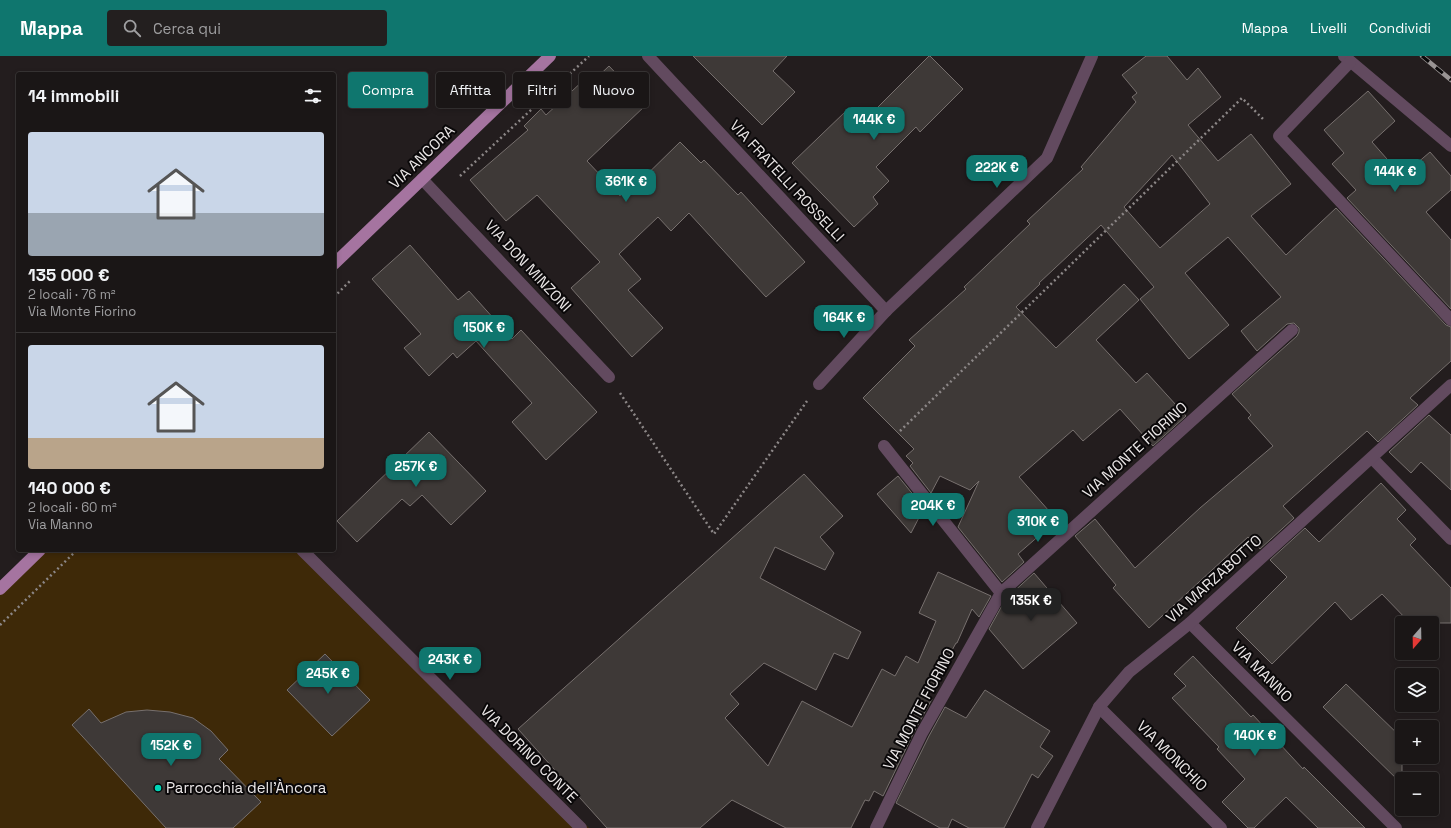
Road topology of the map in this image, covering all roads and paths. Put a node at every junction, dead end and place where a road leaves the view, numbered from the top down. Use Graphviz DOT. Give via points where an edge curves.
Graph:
graph roads {
  1 [pos="550,56"];
  2 [pos="590,56"];
  3 [pos="648,56"];
  4 [pos="1092,56"];
  5 [pos="1347,59"];
  6 [pos="1279,136"];
  7 [pos="1451,146"];
  8 [pos="422,179"];
  9 [pos="439,195"];
  10 [pos="336,262"];
  11 [pos="355,276"];
  12 [pos="336,295"];
  13 [pos="886,311"];
  14 [pos="1451,320"];
  15 [pos="1292,330"];
  16 [pos="609,376"];
  17 [pos="819,384"];
  18 [pos="1451,385"];
  19 [pos="884,446"];
  20 [pos="1372,458"];
  21 [pos="1451,539"];
  22 [pos="38,552"];
  23 [pos="75,552"];
  24 [pos="304,552"];
  25 [pos="0,590"];
  26 [pos="1001,593"];
  27 [pos="1190,623"];
  28 [pos="0,624"];
  29 [pos="1099,707"];
  30 [pos="581,828"];
  31 [pos="876,828"];
  32 [pos="1037,828"];
  33 [pos="1221,828"];
  34 [pos="1396,828"];
  1 -- 8 [label="main road, VIA ANCORA"];
  2 -- 9 [label="path"];
  3 -- 13 [label="street, VIA FRATELLI ROSSELLI"];
  4 -- 13 [label="street" via="1047,158"];
  5 -- 6 [label="street"];
  5 -- 7 [label="street"];
  6 -- 14 [label="street"];
  6 -- 19 [label="path" via="1242,98"];
  8 -- 9 [label="street, VIA DON MINZONI"];
  8 -- 10 [label="main road, VIA ANCORA"];
  9 -- 16 [label="street, VIA DON MINZONI"];
  11 -- 12 [label="path"];
  13 -- 17 [label="street"];
  15 -- 26 [label="street, VIA MONTE FIORINO"];
  16 -- 17 [label="path" via="714,534"];
  18 -- 20 [label="street, VIA MARZABOTTO"];
  19 -- 26 [label="street"];
  20 -- 21 [label="street"];
  20 -- 27 [label="street, VIA MARZABOTTO"];
  22 -- 25 [label="main road"];
  23 -- 28 [label="path"];
  24 -- 30 [label="street, VIA DORINO CONTE"];
  26 -- 31 [label="street, VIA MONTE FIORINO" via="922,733"];
  27 -- 29 [label="street, VIA MARZABOTTO" via="1129,672"];
  27 -- 34 [label="street, VIA MANNO"];
  29 -- 32 [label="street, VIA MARZABOTTO"];
  29 -- 33 [label="street, VIA MONCHIO"];
}
